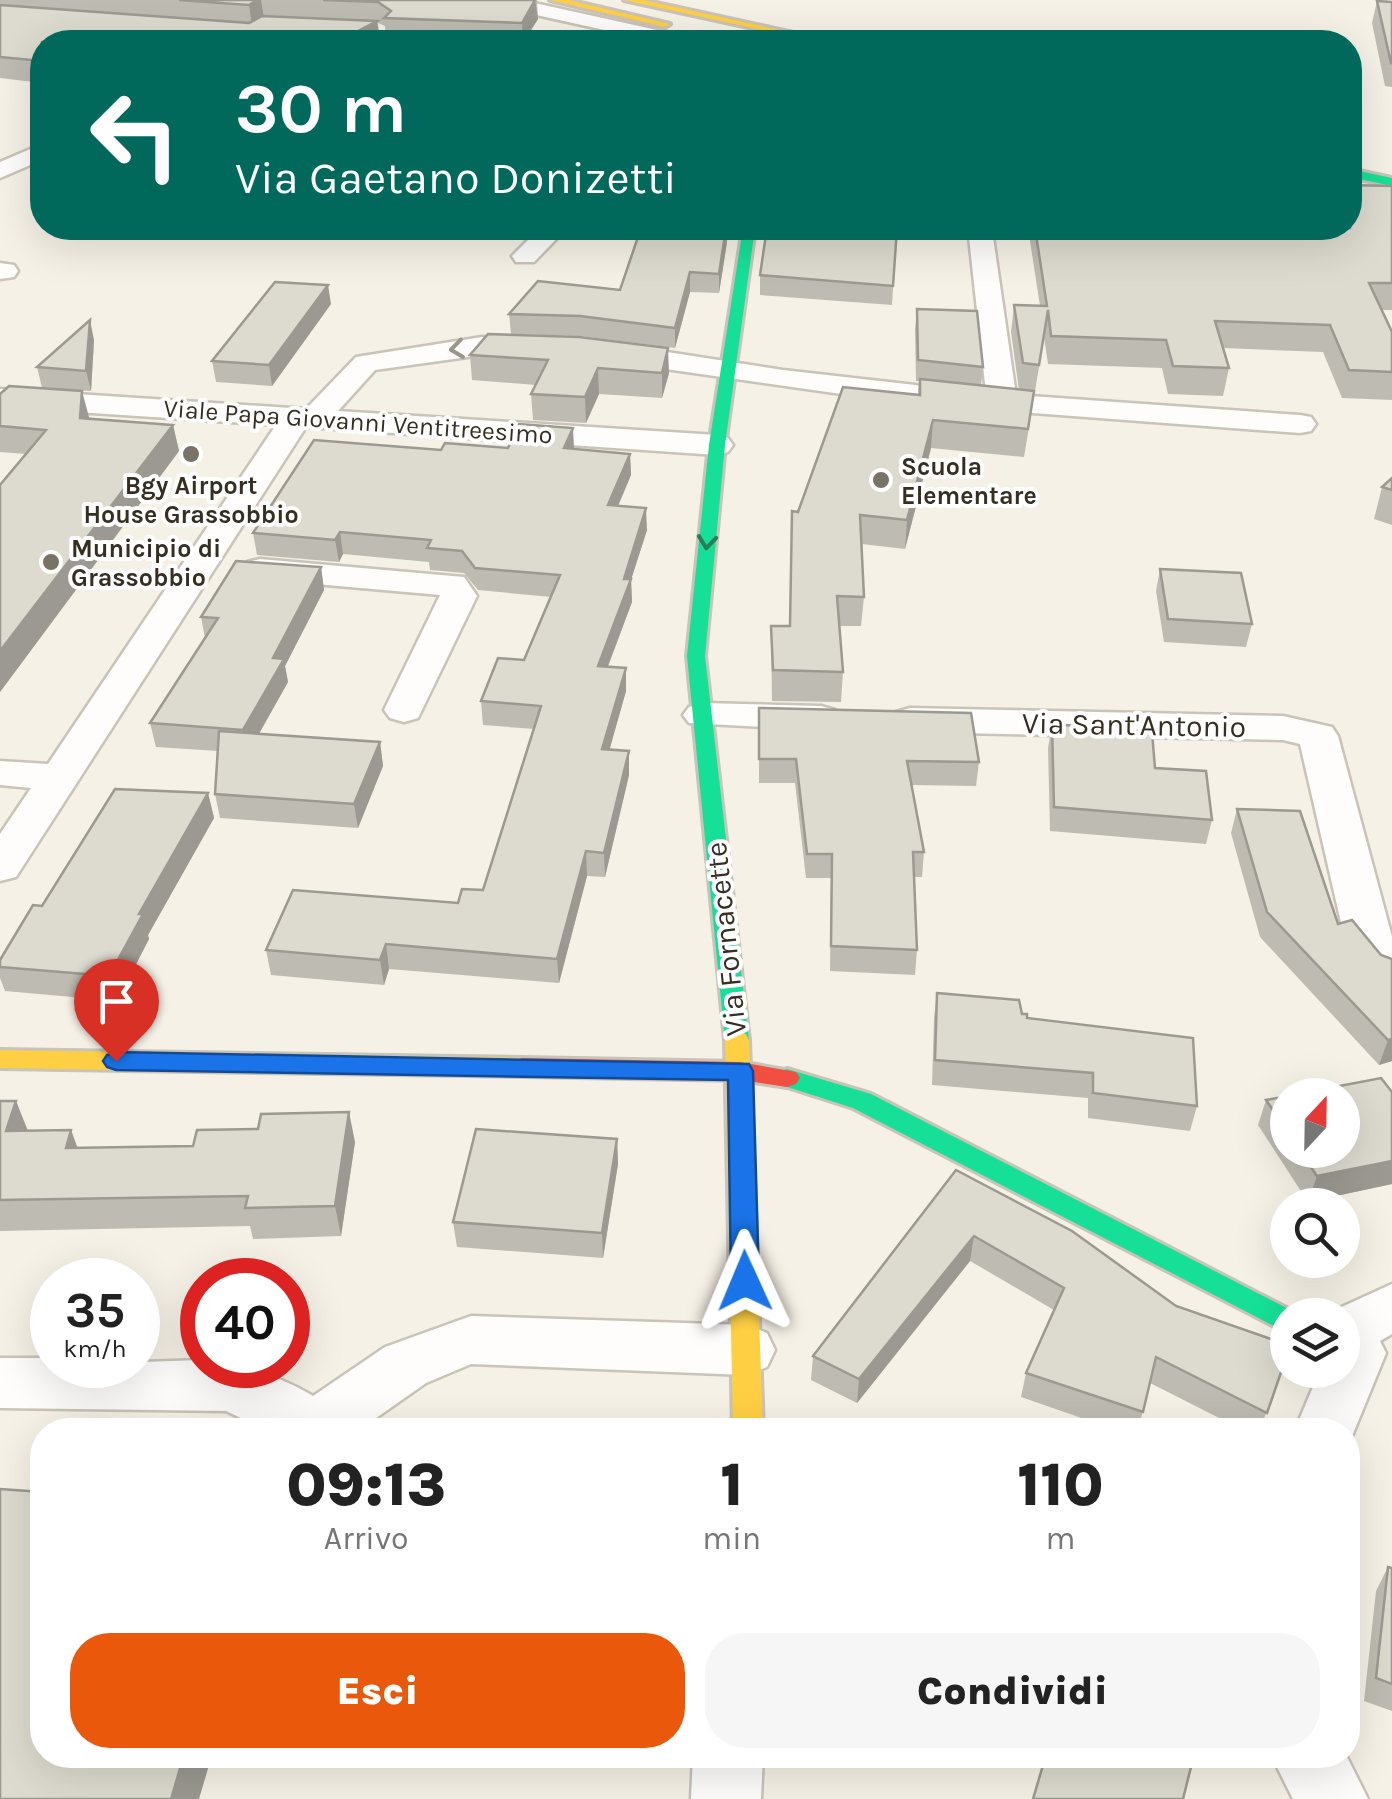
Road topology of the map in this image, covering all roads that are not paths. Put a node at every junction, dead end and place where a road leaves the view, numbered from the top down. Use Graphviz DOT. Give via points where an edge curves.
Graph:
graph roads {
  1 [pos="495,0"];
  2 [pos="555,0"];
  3 [pos="629,0"];
  4 [pos="630,30"];
  5 [pos="694,30"];
  6 [pos="772,30"];
  7 [pos="0,146"];
  8 [pos="30,150"];
  9 [pos="30,156"];
  10 [pos="1362,156"];
  11 [pos="1392,162"];
  12 [pos="0,171"];
  13 [pos="1362,176"];
  14 [pos="1392,182"];
  15 [pos="0,183"];
  16 [pos="28,186"];
  17 [pos="1362,193"];
  18 [pos="1392,199"];
  19 [pos="542,240"];
  20 [pos="742,240"];
  21 [pos="980,240"];
  22 [pos="525,256"];
  23 [pos="728,368"];
  24 [pos="0,398"];
  25 [pos="1002,402"];
  26 [pos="305,418"];
  27 [pos="1300,424"];
  28 [pos="717,445"];
  29 [pos="198,565"];
  30 [pos="404,710"];
  31 [pos="702,715"];
  32 [pos="0,773"];
  33 [pos="59,777"];
  34 [pos="0,866"];
  35 [pos="1392,967"];
  36 [pos="0,1059"];
  37 [pos="740,1071"];
  38 [pos="1392,1308"];
  39 [pos="1270,1311"];
  40 [pos="1360,1348"];
  41 [pos="746,1350"];
  42 [pos="0,1382"];
  43 [pos="1340,1388"];
  44 [pos="298,1418"];
  45 [pos="330,1418"];
  46 [pos="748,1418"];
  47 [pos="1328,1418"];
  48 [pos="727,1768"];
  49 [pos="1314,1768"];
  50 [pos="726,1799"];
  51 [pos="1333,1799"];
  1 -- 4 [label="street"];
  2 -- 5 [label="main road"];
  3 -- 6 [label="main road"];
  7 -- 8 [label="street"];
  9 -- 12 [label="street"];
  10 -- 11 [label="main road"];
  13 -- 14 [label="main road"];
  15 -- 16 [label="street"];
  17 -- 18 [label="street"];
  19 -- 22 [label="street"];
  20 -- 23 [label="main road, Via Fornacette"];
  21 -- 25 [label="street"];
  23 -- 25 [label="street"];
  23 -- 26 [label="street, one-way" via="572,348 482,346 366,363"];
  23 -- 28 [label="main road, Via Fornacette"];
  24 -- 26 [label="street, Viale Papa Giovanni Ventitreesimo"];
  25 -- 27 [label="street"];
  26 -- 28 [label="street, Viale Papa Giovanni Ventitreesimo"];
  26 -- 29 [label="street"];
  28 -- 31 [label="main road, Via Fornacette, one-way" via="696,656"];
  29 -- 30 [label="street" via="451,585 459,596"];
  29 -- 33 [label="street"];
  31 -- 35 [label="street, Via Sant'Antonio" via="1282,728 1318,736 1368,940"];
  31 -- 37 [label="main road, Via Fornacette"];
  32 -- 33 [label="street"];
  33 -- 34 [label="street"];
  36 -- 37 [label="main road"];
  37 -- 39 [label="main road, Via Fornacette" via="804,1080 862,1101"];
  37 -- 41 [label="main road"];
  38 -- 40 [label="street"];
  41 -- 45 [label="street" via="471,1340 394,1368"];
  41 -- 46 [label="main road"];
  42 -- 44 [label="street" via="226,1386"];
  43 -- 47 [label="street"];
  48 -- 50 [label="street"];
  49 -- 51 [label="street"];
}
